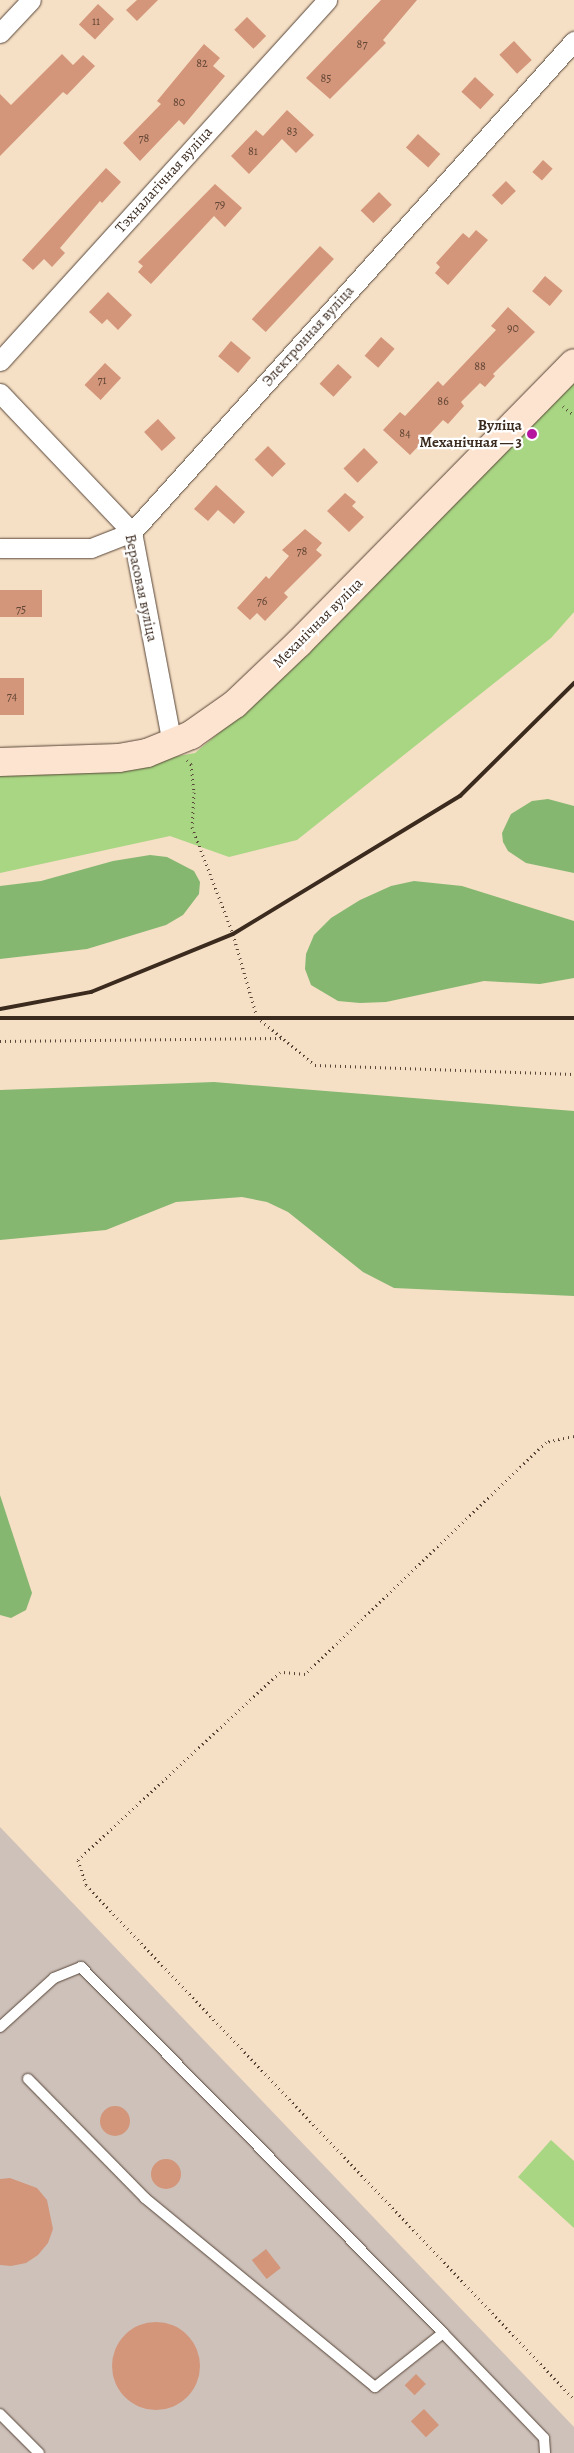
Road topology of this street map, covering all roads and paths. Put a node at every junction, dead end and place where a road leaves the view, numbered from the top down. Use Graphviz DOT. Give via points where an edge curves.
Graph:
graph roads {
  1 [pos="31,0"];
  2 [pos="328,0"];
  3 [pos="0,33"];
  4 [pos="574,41"];
  5 [pos="0,361"];
  6 [pos="574,363"];
  7 [pos="0,393"];
  8 [pos="132,532"];
  9 [pos="0,548"];
  10 [pos="172,743"];
  11 [pos="0,762"];
  12 [pos="283,1038"];
  13 [pos="0,1041"];
  14 [pos="574,1074"];
  15 [pos="574,1436"];
  16 [pos="0,2027"];
  17 [pos="28,2079"];
  18 [pos="443,2332"];
  19 [pos="574,2399"];
  20 [pos="0,2414"];
  21 [pos="39,2453"];
  22 [pos="545,2453"];
  1 -- 3 [label="street"];
  2 -- 5 [label="street, Тэхналагічная вуліца"];
  4 -- 8 [label="street, Электронная вуліца"];
  6 -- 10 [label="street, Механічная вуліца" via="235,704 191,735"];
  7 -- 8 [label="street, Верасовая вуліца"];
  8 -- 9 [label="street, Электронная вуліца" via="91,548"];
  8 -- 10 [label="street, Верасовая вуліца"];
  10 -- 11 [label="street, Механічная вуліца" via="119,758"];
  10 -- 12 [label="path" via="191,764 194,792 192,827 233,934 257,1016"];
  12 -- 13 [label="path"];
  12 -- 14 [label="path" via="315,1065"];
  15 -- 19 [label="path" via="546,1442 305,1674 280,1672 78,1860 86,1885"];
  16 -- 18 [label="lane" via="54,1978 81,1967"];
  17 -- 18 [label="lane" via="146,2198 376,2387"];
  18 -- 22 [label="lane" via="544,2438"];
  20 -- 21 [label="lane"];
}
